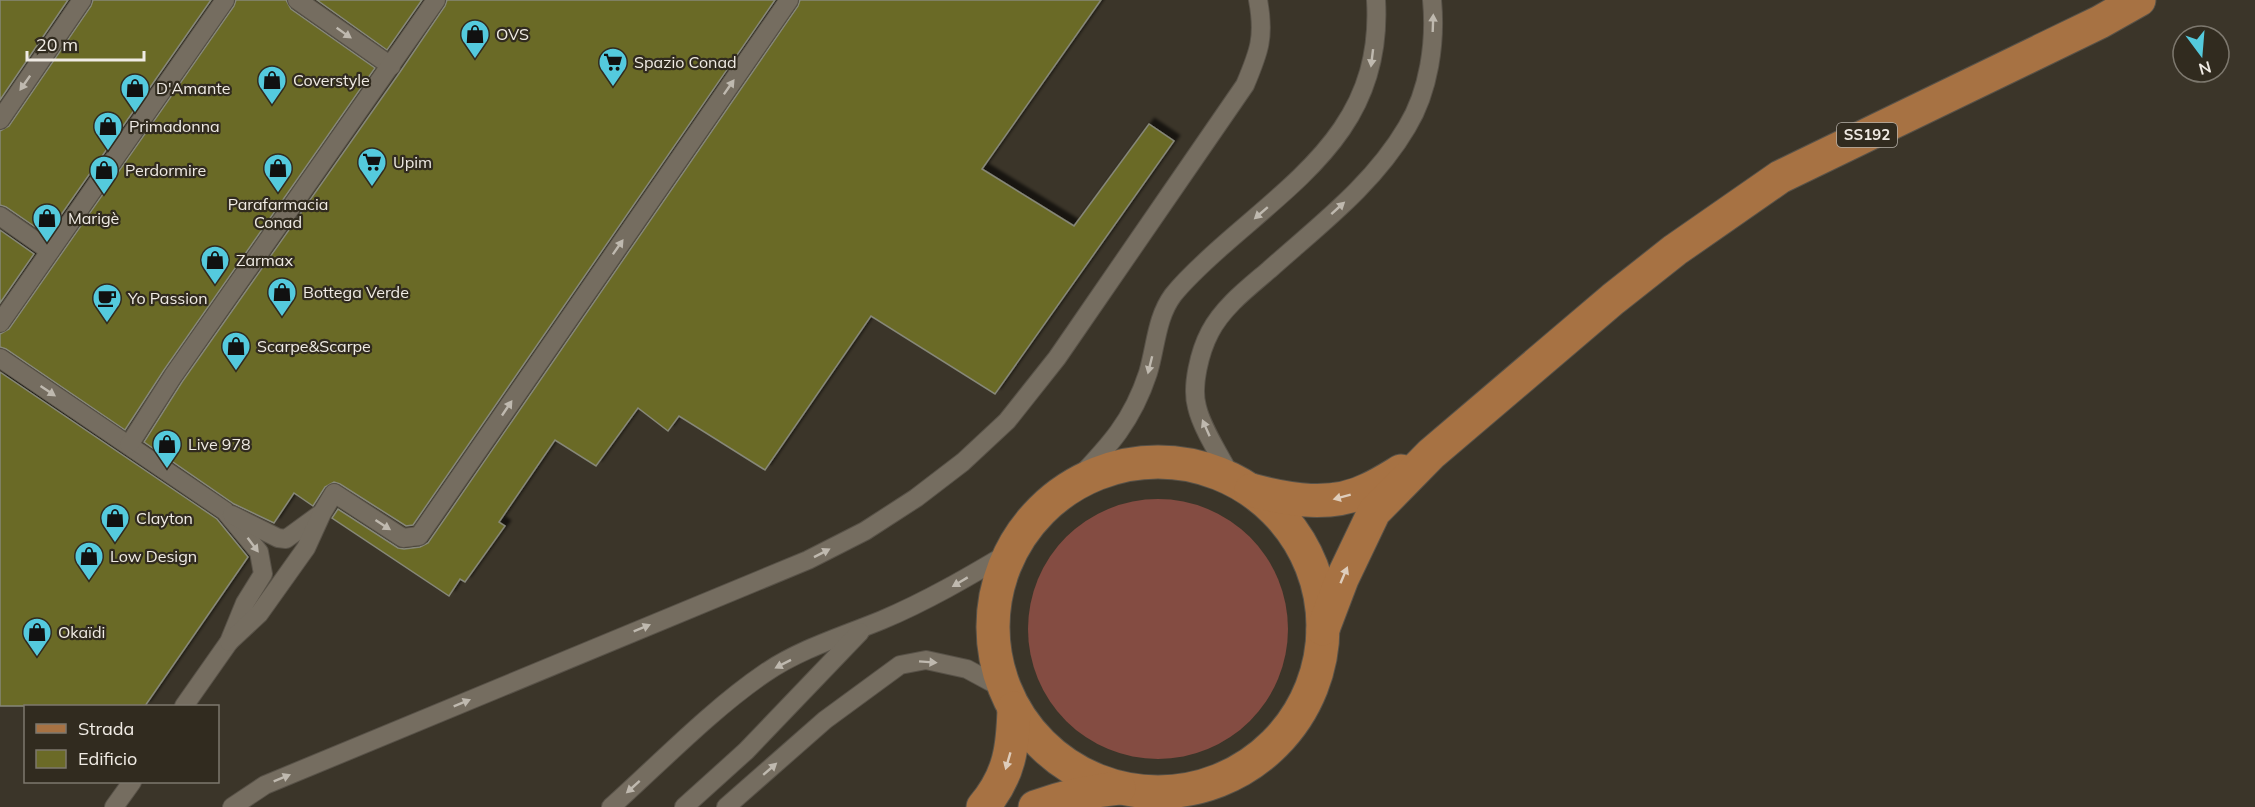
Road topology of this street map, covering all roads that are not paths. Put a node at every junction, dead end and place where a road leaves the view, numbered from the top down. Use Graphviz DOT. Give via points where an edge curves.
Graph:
graph roads {
  1 [pos="82,0"];
  2 [pos="225,0"];
  3 [pos="297,0"];
  4 [pos="436,0"];
  5 [pos="789,0"];
  6 [pos="1258,0"];
  7 [pos="1376,0"];
  8 [pos="1432,0"];
  9 [pos="2139,0"];
  10 [pos="391,66"];
  11 [pos="0,120"];
  12 [pos="0,216"];
  13 [pos="50,251"];
  14 [pos="0,323"];
  15 [pos="0,358"];
  16 [pos="129,445"];
  17 [pos="1431,454"];
  18 [pos="1241,484"];
  19 [pos="1069,488"];
  20 [pos="225,511"];
  21 [pos="322,513"];
  22 [pos="1010,552"];
  23 [pos="866,627"];
  24 [pos="1323,629"];
  25 [pos="229,642"];
  26 [pos="1009,698"];
  27 [pos="185,705"];
  28 [pos="131,783"];
  29 [pos="1124,788"];
  30 [pos="114,807"];
  31 [pos="232,807"];
  32 [pos="611,807"];
  33 [pos="684,807"];
  34 [pos="726,807"];
  35 [pos="983,807"];
  36 [pos="1035,807"];
  1 -- 11 [label="lane, one-way"];
  2 -- 13 [label="lane"];
  3 -- 10 [label="lane, one-way"];
  4 -- 10 [label="lane"];
  21 -- 5 [label="lane, one-way" via="334,493 403,537 419,536"];
  31 -- 6 [label="lane, one-way" via="265,785 808,560 865,531 953,469 1007,421 1057,358 1245,85 1260,51"];
  7 -- 19 [label="lane, one-way" via="1372,66 1354,112 1308,171 1192,273 1172,297 1160,320 1136,405 1115,440"];
  18 -- 8 [label="lane, one-way" via="1212,441 1197,407 1195,379 1210,332 1229,305 1361,187 1394,148 1421,96 1430,59"];
  9 -- 17 [label="main road, SS192" via="1780,177 1613,299"];
  10 -- 16 [label="lane"];
  12 -- 13 [label="lane"];
  13 -- 14 [label="lane"];
  15 -- 16 [label="lane, one-way"];
  16 -- 20 [label="lane"];
  17 -- 18 [label="main road, one-way" via="1367,490 1332,500 1277,496"];
  24 -- 17 [label="main road, one-way" via="1374,512"];
  18 -- 19 [label="main road" via="1207,469 1150,462 1094,474"];
  18 -- 24 [label="main road" via="1270,506 1304,549 1321,601"];
  19 -- 22 [label="main road" via="1026,527"];
  20 -- 21 [label="lane" via="286,539"];
  20 -- 25 [label="lane, one-way" via="259,552 262,565 262,574"];
  21 -- 25 [label="lane" via="306,548 259,614"];
  22 -- 23 [label="lane, one-way" via="949,589"];
  22 -- 26 [label="main road" via="998,585 992,620 995,655"];
  23 -- 32 [label="lane, one-way" via="766,672"];
  23 -- 33 [label="lane" via="746,751"];
  24 -- 29 [label="main road" via="1315,678 1305,701 1292,722 1258,758 1230,775 1192,788"];
  25 -- 27 [label="lane"];
  26 -- 29 [label="main road" via="1029,731 1049,751 1071,768"];
  34 -- 26 [label="lane, one-way" via="825,720 900,665 926,660 967,669"];
  26 -- 35 [label="main road, one-way" via="1013,743 1007,768"];
  28 -- 30 [label="lane"];
  29 -- 36 [label="main road" via="1063,796"];
}
